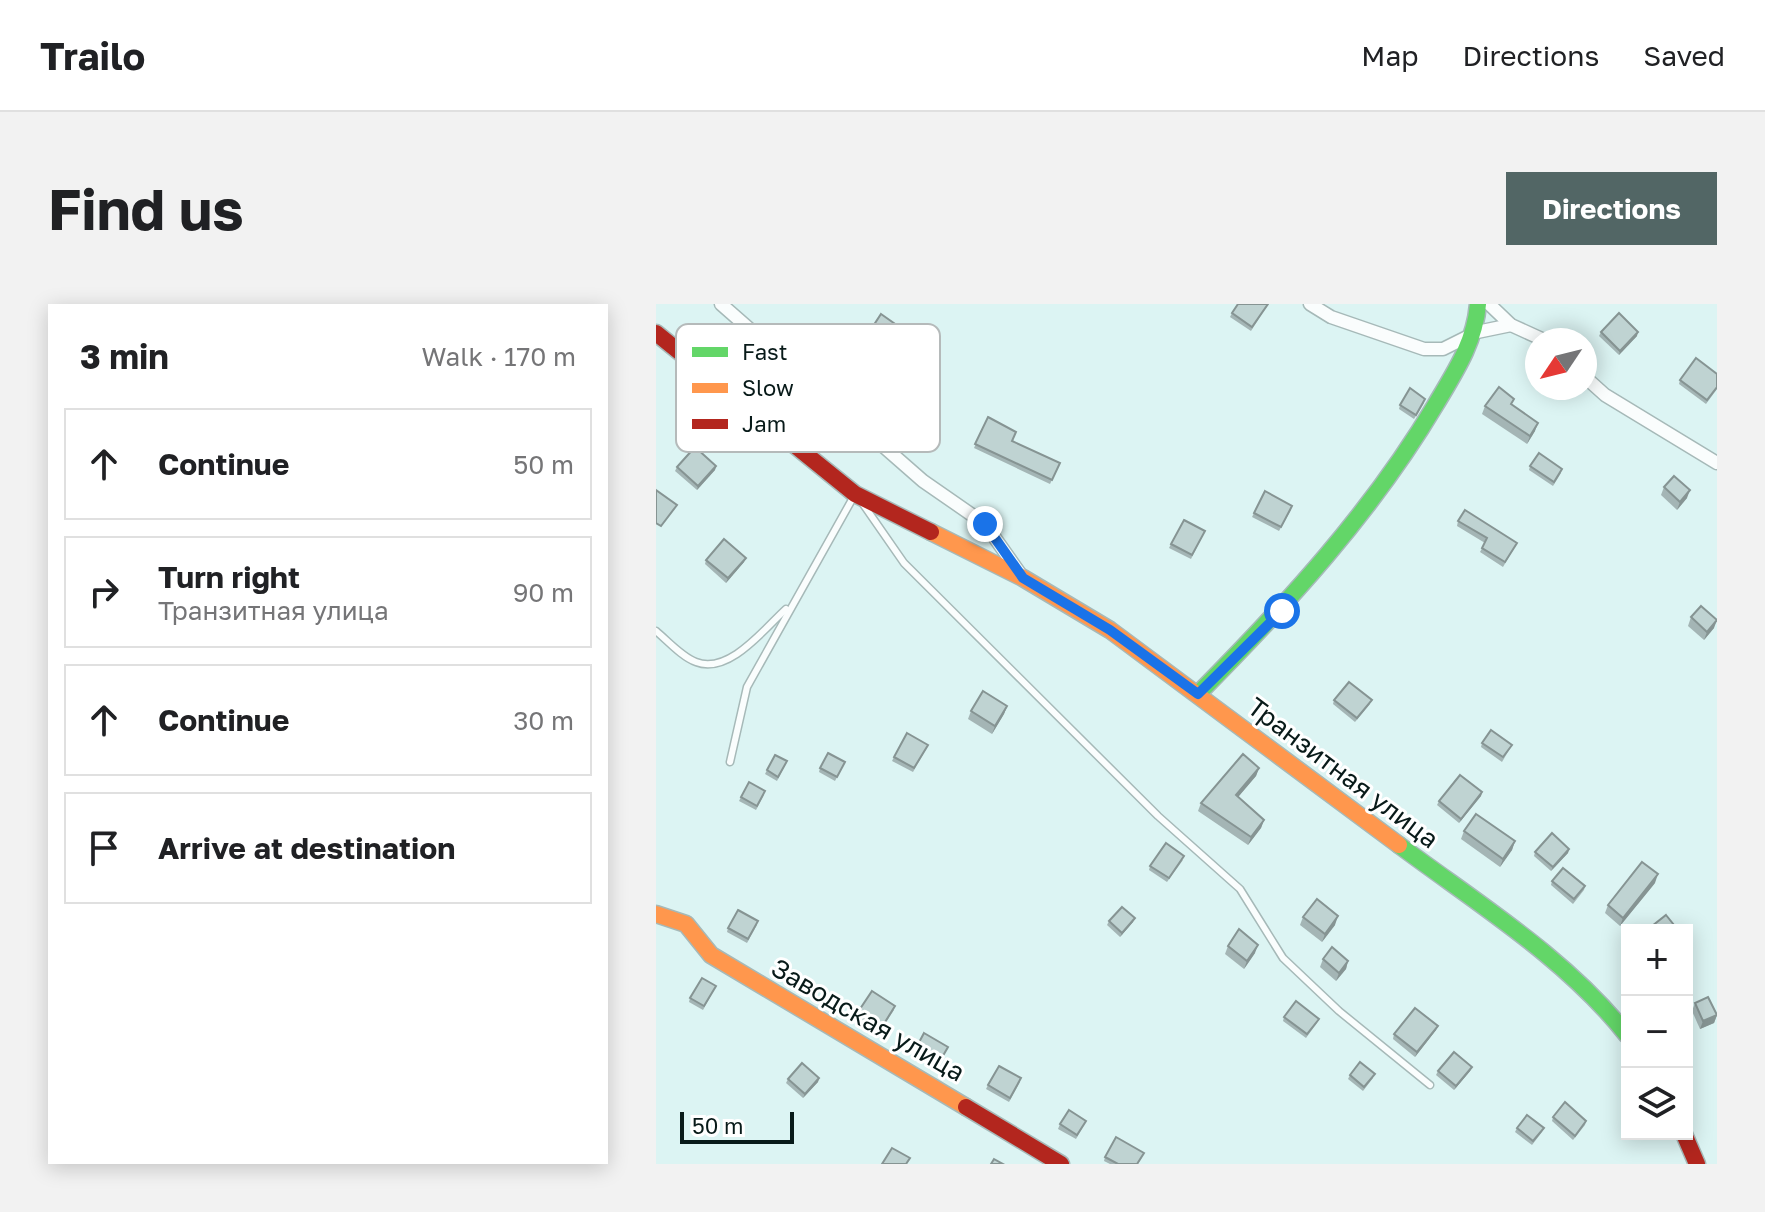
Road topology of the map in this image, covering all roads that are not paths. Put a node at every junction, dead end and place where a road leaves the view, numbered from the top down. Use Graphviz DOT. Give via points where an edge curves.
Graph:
graph roads {
  1 [pos="721,304"];
  2 [pos="1310,304"];
  3 [pos="1478,304"];
  4 [pos="1489,304"];
  5 [pos="744,324"];
  6 [pos="1511,325"];
  7 [pos="1525,331"];
  8 [pos="1477,332"];
  9 [pos="656,333"];
  10 [pos="676,349"];
  11 [pos="1597,388"];
  12 [pos="803,452"];
  13 [pos="890,452"];
  14 [pos="1717,463"];
  15 [pos="855,494"];
  16 [pos="1023,578"];
  17 [pos="789,606"];
  18 [pos="656,631"];
  19 [pos="1198,694"];
  20 [pos="730,762"];
  21 [pos="656,914"];
  22 [pos="1621,1027"];
  23 [pos="1430,1085"];
  24 [pos="1687,1140"];
  25 [pos="1061,1164"];
  26 [pos="1697,1164"];
  1 -- 5 [label="street"];
  2 -- 8 [label="street" via="1331,317 1424,349 1443,349"];
  3 -- 8 [label="main road"];
  4 -- 6 [label="street"];
  6 -- 7 [label="street"];
  6 -- 8 [label="street"];
  8 -- 19 [label="main road" via="1430,417 1359,518 1282,611"];
  9 -- 10 [label="main road, Транзитная улица"];
  11 -- 14 [label="street"];
  12 -- 15 [label="main road, Транзитная улица"];
  13 -- 16 [label="street" via="985,524"];
  15 -- 16 [label="main road, Транзитная улица"];
  15 -- 17 [label="lane"];
  15 -- 23 [label="lane" via="904,563 1158,816 1240,889 1283,958"];
  16 -- 19 [label="main road, Транзитная улица" via="1110,630"];
  17 -- 18 [label="lane" via="741,651 706,665 694,662"];
  17 -- 20 [label="lane" via="747,687"];
  19 -- 22 [label="main road, Транзитная улица" via="1565,969"];
  21 -- 25 [label="main road, Заводская улица" via="686,924 711,955"];
  24 -- 26 [label="main road"];
}
